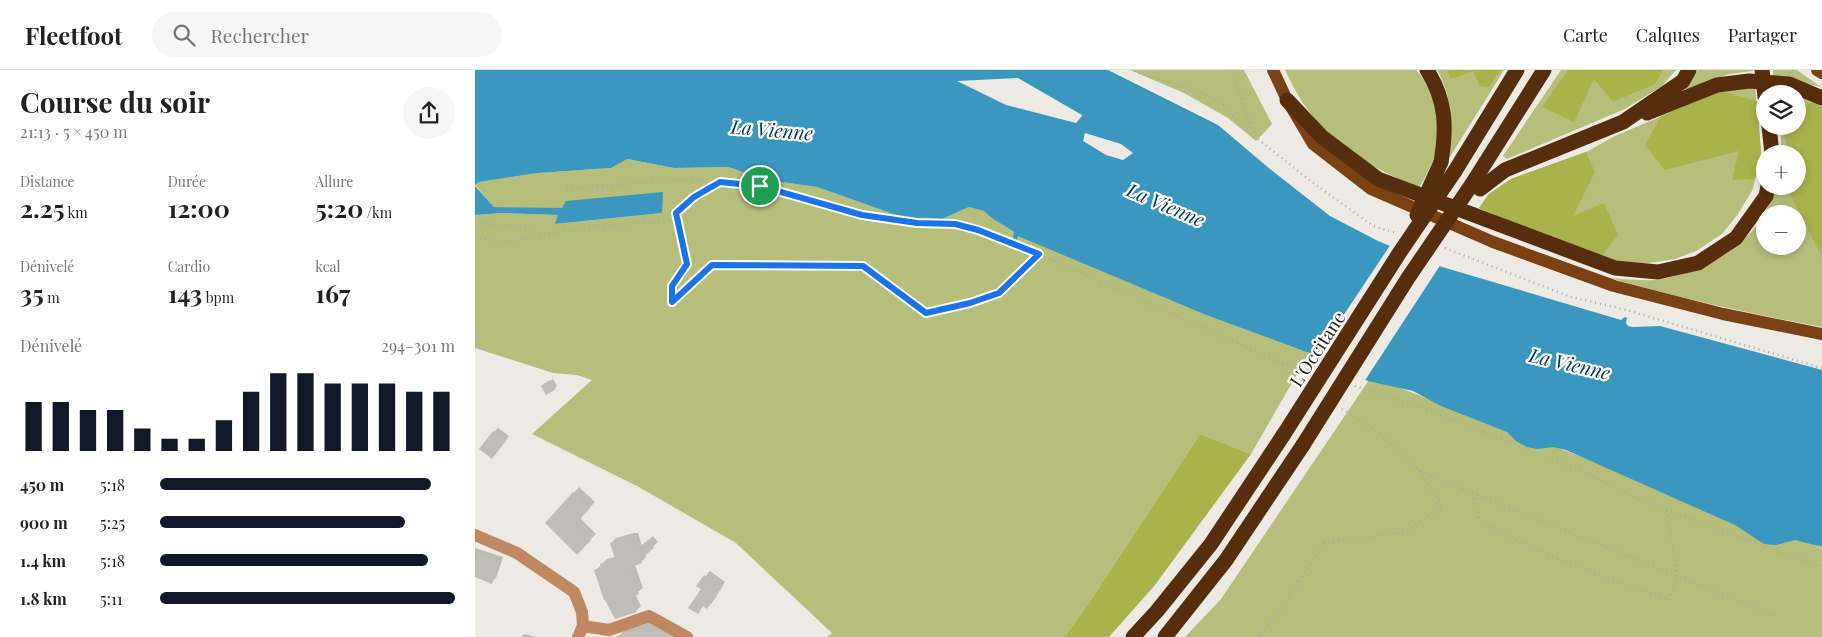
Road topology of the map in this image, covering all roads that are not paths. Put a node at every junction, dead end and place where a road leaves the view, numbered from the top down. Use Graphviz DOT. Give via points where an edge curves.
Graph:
graph roads {
  1 [pos="1273,70"];
  2 [pos="1427,70"];
  3 [pos="1517,70"];
  4 [pos="1544,70"];
  5 [pos="1689,70"];
  6 [pos="1762,70"];
  7 [pos="1817,70"];
  8 [pos="1822,73"];
  9 [pos="1764,85"];
  10 [pos="1822,98"];
  11 [pos="1287,100"];
  12 [pos="1623,122"];
  13 [pos="1476,186"];
  14 [pos="1766,195"];
  15 [pos="1400,252"];
  16 [pos="1822,334"];
  17 [pos="475,535"];
  18 [pos="581,632"];
  19 [pos="687,637"];
  20 [pos="1133,637"];
  21 [pos="1165,637"];
  1 -- 11 [label="main road"];
  2 -- 15 [label="highway, bridge" via="1443,103 1445,138 1441,162"];
  3 -- 15 [label="highway, L'Occitane, bridge"];
  4 -- 13 [label="highway"];
  5 -- 12 [label="highway" via="1683,81"];
  6 -- 9 [label="highway, bridge"];
  7 -- 8 [label="main road"];
  10 -- 12 [label="highway" via="1789,84 1749,80 1717,85"];
  11 -- 14 [label="highway" via="1322,137 1378,179 1615,268 1658,272 1698,263 1736,238"];
  11 -- 16 [label="main road" via="1313,144 1371,189 1493,242 1614,286 1723,314"];
  12 -- 13 [label="highway" via="1505,170"];
  13 -- 21 [label="highway, bridge" via="1408,278 1226,560"];
  15 -- 20 [label="highway, L'Occitane, bridge" via="1211,544"];
  17 -- 18 [label="street" via="517,553 574,592 582,612"];
  18 -- 19 [label="street" via="609,630 649,616"];
}
